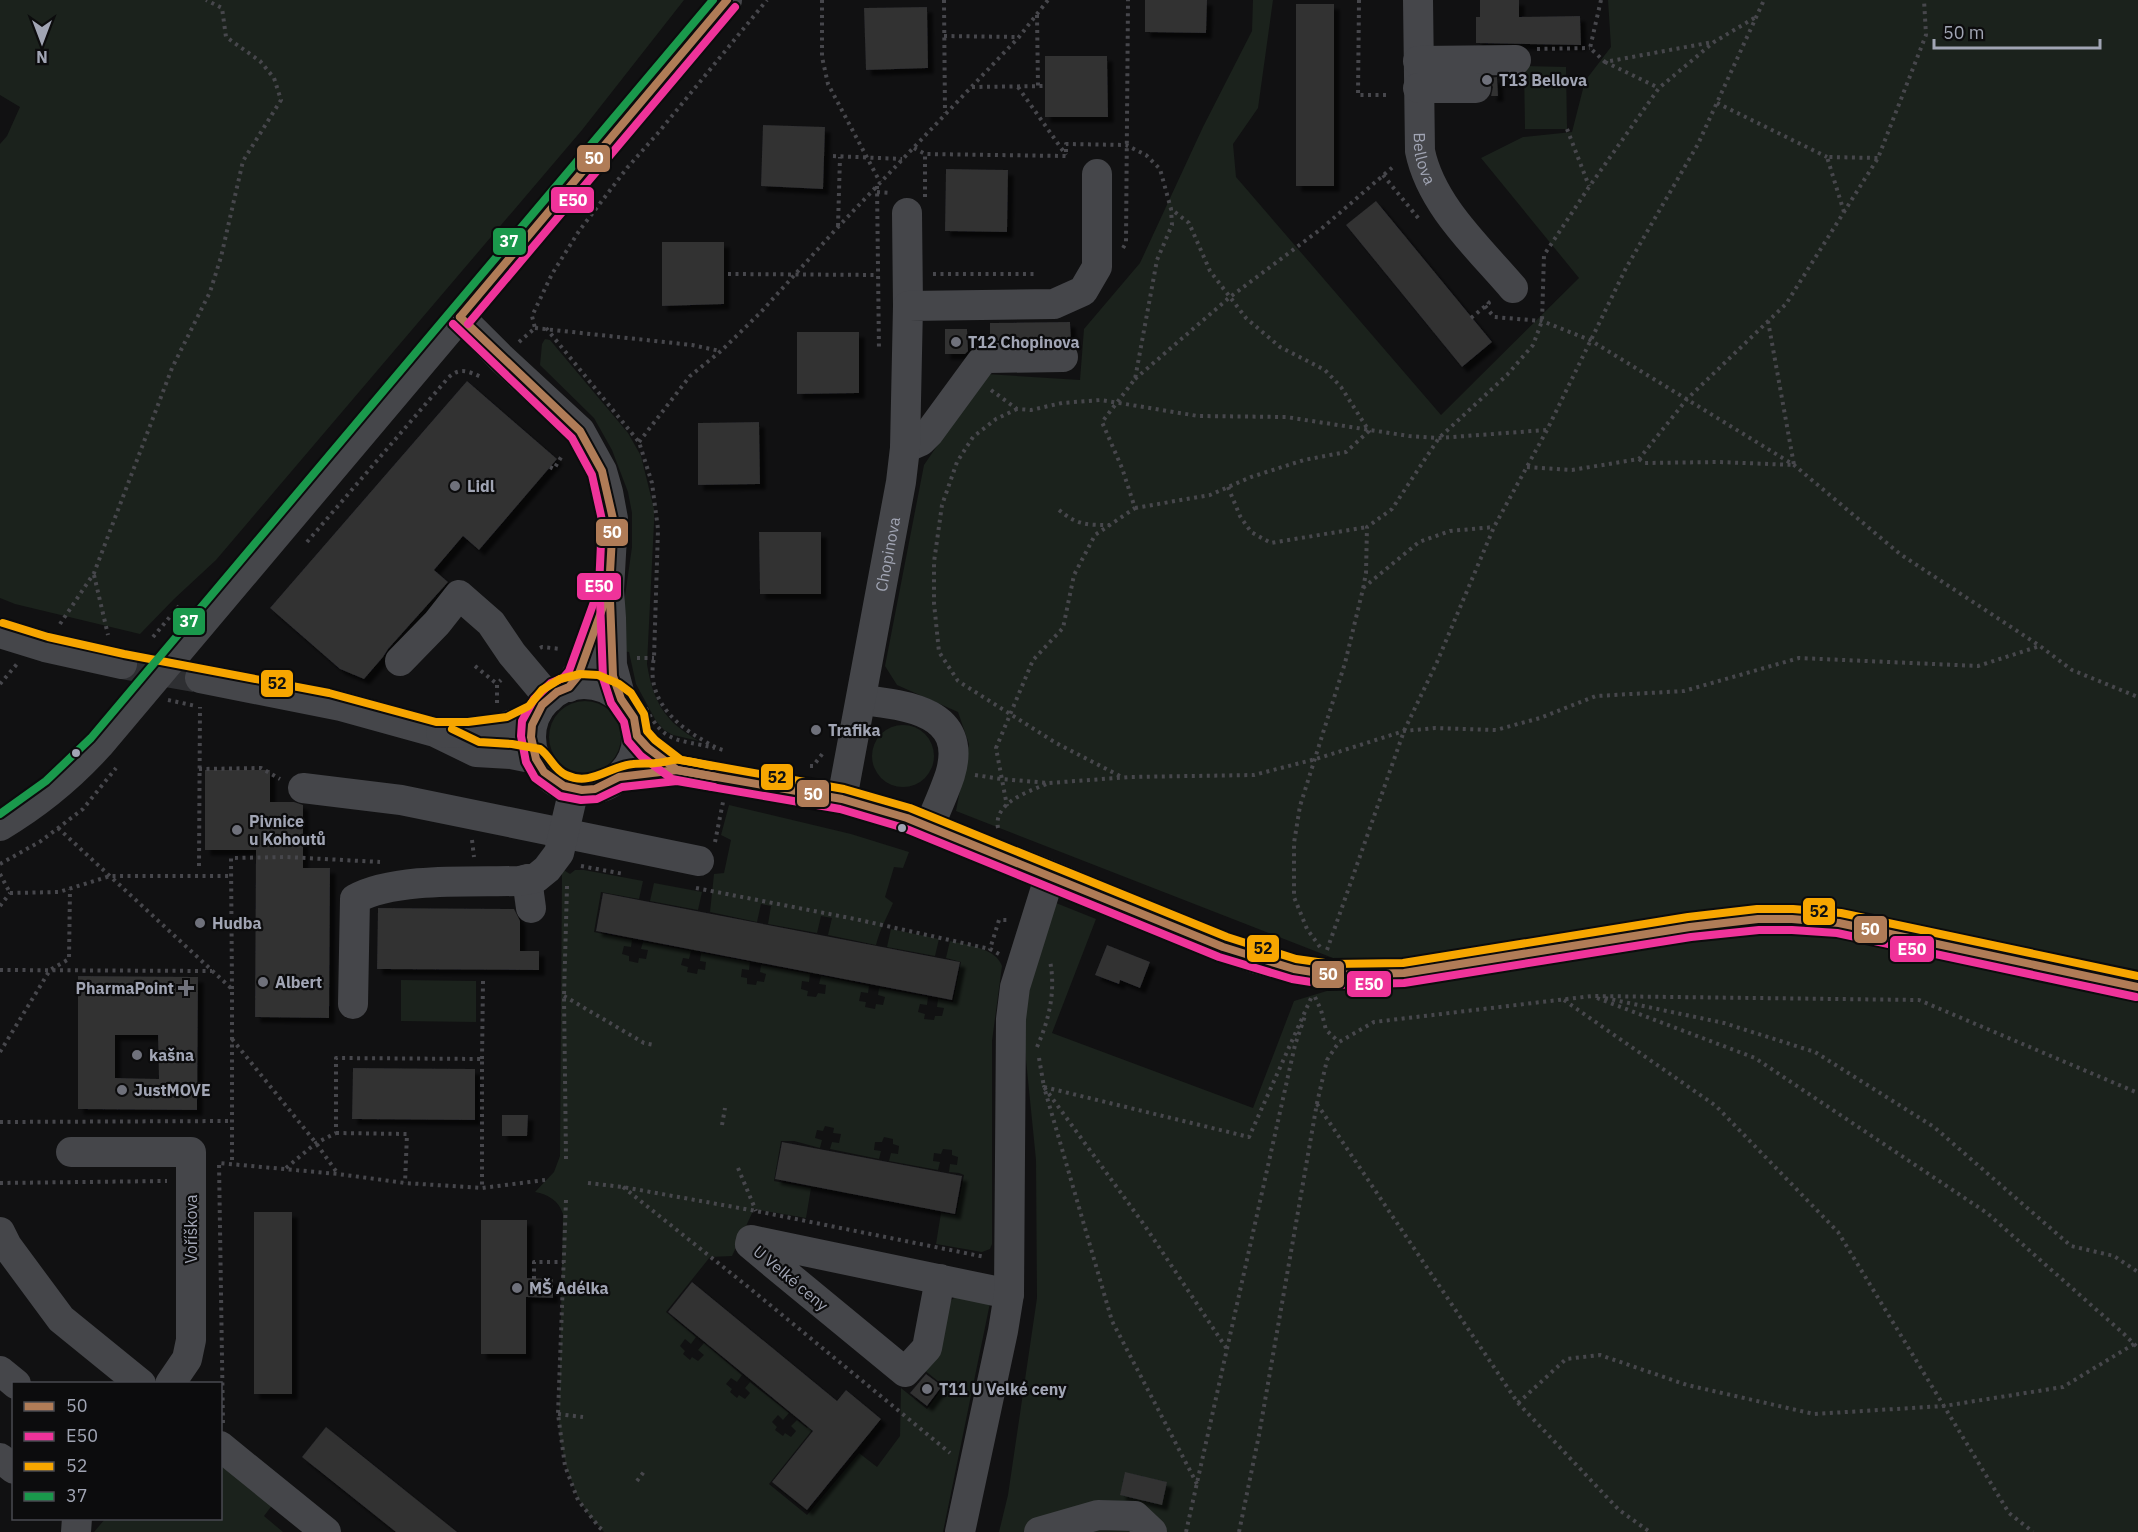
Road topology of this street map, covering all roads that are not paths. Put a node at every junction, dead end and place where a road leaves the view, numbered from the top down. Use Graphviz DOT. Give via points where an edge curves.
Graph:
graph roads {
  1 [pos="727,0"];
  2 [pos="1418,0"];
  3 [pos="1516,60"];
  4 [pos="1409,81"];
  5 [pos="1476,88"];
  6 [pos="1097,174"];
  7 [pos="916,210"];
  8 [pos="1513,288"];
  9 [pos="908,306"];
  10 [pos="460,317"];
  11 [pos="1063,357"];
  12 [pos="905,448"];
  13 [pos="609,590"];
  14 [pos="0,633"];
  15 [pos="400,661"];
  16 [pos="118,663"];
  17 [pos="200,693"];
  18 [pos="552,699"];
  19 [pos="862,700"];
  20 [pos="632,702"];
  21 [pos="435,732"];
  22 [pos="637,736"];
  23 [pos="536,759"];
  24 [pos="677,770"];
  25 [pos="619,777"];
  26 [pos="303,788"];
  27 [pos="574,789"];
  28 [pos="842,799"];
  29 [pos="0,826"];
  30 [pos="929,827"];
  31 [pos="562,852"];
  32 [pos="697,874"];
  33 [pos="1050,875"];
  34 [pos="2138,987"];
  35 [pos="353,1004"];
  36 [pos="71,1152"];
  37 [pos="0,1232"];
  38 [pos="940,1279"];
  39 [pos="1008,1294"];
  40 [pos="0,1371"];
  41 [pos="15,1382"];
  42 [pos="140,1382"];
  43 [pos="171,1382"];
  44 [pos="222,1437"];
  45 [pos="0,1458"];
  46 [pos="12,1467"];
  47 [pos="326,1532"];
  48 [pos="960,1532"];
  49 [pos="1039,1532"];
  50 [pos="1152,1532"];
  1 -- 10 [label="street"];
  2 -- 4 [label="street, Bellova"];
  3 -- 4 [label="street"];
  4 -- 5 [label="street"];
  4 -- 8 [label="street, Bellova" via="1423,167 1449,213"];
  6 -- 9 [label="street" via="1097,267 1083,291 1054,304"];
  7 -- 9 [label="street, Chopinova"];
  9 -- 12 [label="street, Chopinova"];
  10 -- 13 [label="street" via="491,372 580,431 602,471 613,519"];
  10 -- 29 [label="street" via="76,770 38,802"];
  11 -- 12 [label="street" via="988,358 981,362 921,441"];
  12 -- 19 [label="street, Chopinova"];
  13 -- 18 [label="street" via="583,665"];
  13 -- 20 [label="street" via="612,665"];
  14 -- 16 [label="street" via="32,654"];
  15 -- 18 [label="street" via="459,595 526,659"];
  17 -- 21 [label="street" via="327,703"];
  18 -- 20 [label="street" via="580,684 595,685"];
  18 -- 21 [label="street" via="519,723 499,729"];
  18 -- 23 [label="street" via="531,737"];
  19 -- 28 [label="street, Chopinova"];
  19 -- 30 [label="street" via="899,704 927,713 947,731 951,769"];
  20 -- 22 [label="street"];
  21 -- 23 [label="street" via="477,752"];
  22 -- 24 [label="street"];
  22 -- 25 [label="street" via="634,757"];
  23 -- 27 [label="street" via="554,780"];
  24 -- 25 [label="street"];
  24 -- 28 [label="street"];
  25 -- 27 [label="street" via="595,789"];
  26 -- 31 [label="street" via="401,800"];
  27 -- 31 [label="street"];
  28 -- 30 [label="street"];
  30 -- 33 [label="street"];
  31 -- 32 [label="street"];
  31 -- 35 [label="street" via="536,878 529,894 403,884 355,899"];
  33 -- 34 [label="street" via="1231,950 1294,969 1331,975 1404,972 1690,927 1792,919 1839,923"];
  33 -- 39 [label="street" via="1025,924 1011,1019"];
  36 -- 43 [label="street, Voříškova" via="191,1152 191,1340 187,1359"];
  37 -- 42 [label="street" via="61,1319"];
  38 -- 38 [label="street, U Velké ceny" via="751,1240 750,1244 904,1372 927,1348"];
  38 -- 39 [label="street, U Velké ceny"];
  39 -- 48 [label="street"];
  40 -- 41 [label="street"];
  44 -- 47 [label="street"];
  45 -- 46 [label="street"];
  49 -- 50 [label="street" via="1098,1515 1135,1516"];
}
